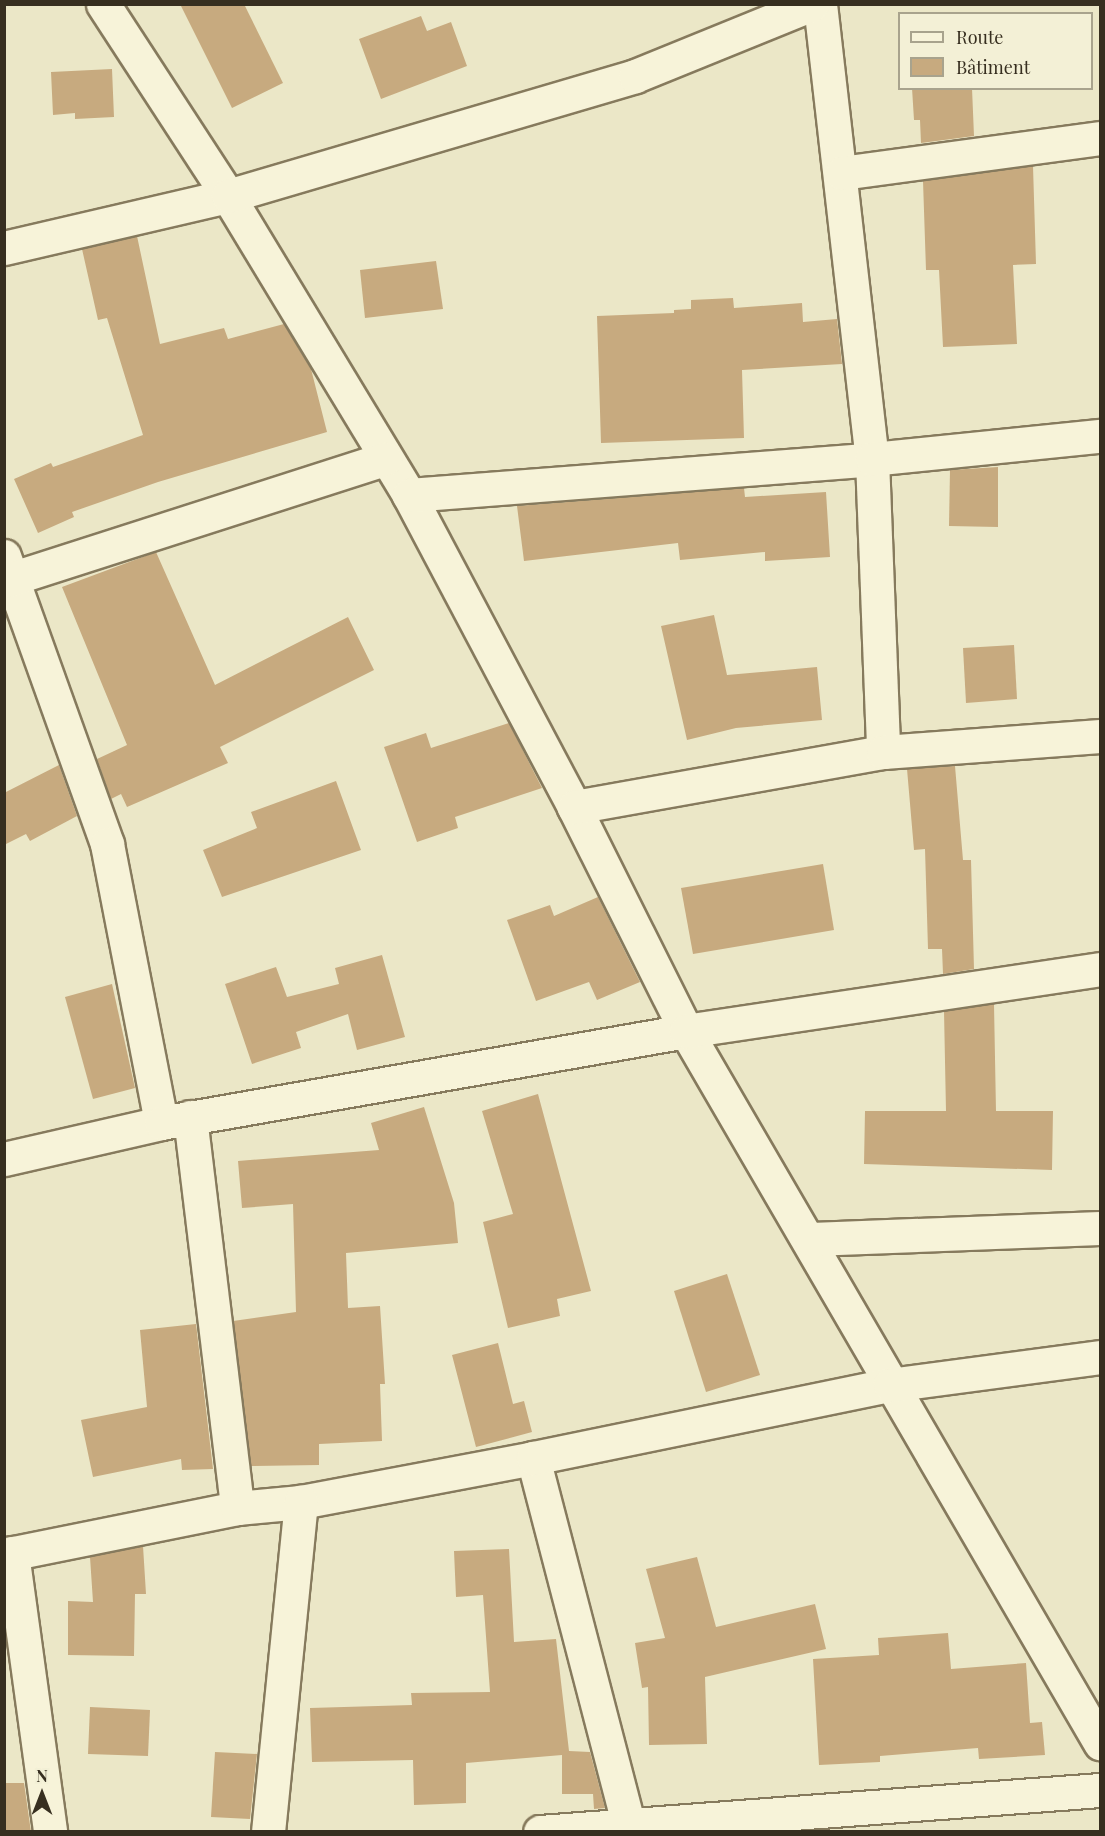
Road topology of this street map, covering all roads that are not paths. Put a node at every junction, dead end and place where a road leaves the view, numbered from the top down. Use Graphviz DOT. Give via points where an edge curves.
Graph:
graph roads {
  1 [pos="103,4"];
  2 [pos="812,4"];
  3 [pos="820,4"];
  4 [pos="1101,138"];
  5 [pos="842,173"];
  6 [pos="228,196"];
  7 [pos="4,248"];
  8 [pos="1101,435"];
  9 [pos="385,459"];
  10 [pos="872,459"];
  11 [pos="409,495"];
  12 [pos="7,572"];
  13 [pos="1101,736"];
  14 [pos="883,752"];
  15 [pos="574,807"];
  16 [pos="1101,969"];
  17 [pos="686,1031"];
  18 [pos="176,1120"];
  19 [pos="8,1150"];
  20 [pos="1101,1228"];
  21 [pos="811,1239"];
  22 [pos="1101,1357"];
  23 [pos="890,1384"];
  24 [pos="533,1458"];
  25 [pos="301,1502"];
  26 [pos="237,1508"];
  27 [pos="8,1554"];
  28 [pos="1101,1743"];
  29 [pos="1101,1790"];
  30 [pos="628,1826"];
  31 [pos="50,1832"];
  32 [pos="268,1832"];
  33 [pos="540,1832"];
  1 -- 6 [label="street"];
  2 -- 6 [label="street" via="635,76"];
  3 -- 5 [label="street"];
  4 -- 5 [label="street"];
  5 -- 10 [label="street"];
  6 -- 7 [label="street"];
  6 -- 9 [label="street"];
  8 -- 10 [label="street"];
  9 -- 11 [label="street"];
  9 -- 12 [label="street"];
  10 -- 11 [label="street"];
  10 -- 14 [label="street"];
  11 -- 15 [label="street"];
  12 -- 18 [label="street" via="107,844"];
  13 -- 14 [label="street"];
  14 -- 15 [label="street"];
  15 -- 17 [label="street"];
  16 -- 17 [label="street"];
  17 -- 18 [label="street"];
  17 -- 21 [label="street"];
  18 -- 19 [label="street"];
  18 -- 26 [label="street"];
  20 -- 21 [label="street"];
  21 -- 23 [label="street"];
  22 -- 23 [label="street"];
  23 -- 24 [label="street"];
  23 -- 28 [label="street"];
  24 -- 25 [label="street"];
  24 -- 30 [label="street"];
  25 -- 26 [label="street"];
  25 -- 32 [label="street"];
  26 -- 27 [label="street"];
  27 -- 31 [label="street"];
  29 -- 30 [label="street"];
  30 -- 33 [label="street"];
}
